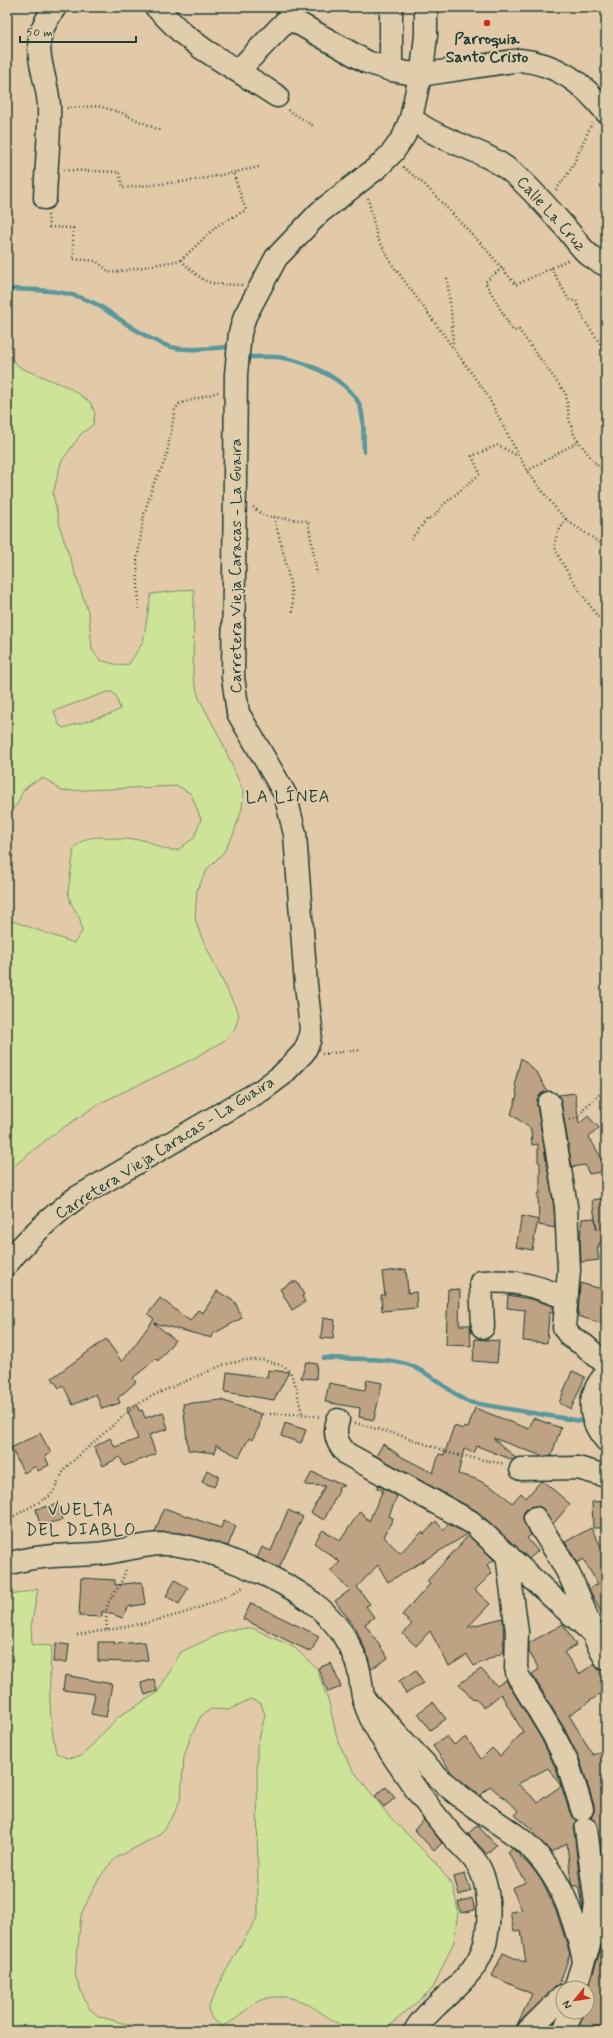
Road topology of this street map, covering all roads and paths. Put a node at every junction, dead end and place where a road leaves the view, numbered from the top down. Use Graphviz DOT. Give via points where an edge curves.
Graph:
graph roads {
  1 [pos="55,7"];
  2 [pos="156,7"];
  3 [pos="391,7"];
  4 [pos="426,7"];
  5 [pos="391,70"];
  6 [pos="238,71"];
  7 [pos="420,75"];
  8 [pos="277,96"];
  9 [pos="603,108"];
  10 [pos="49,109"];
  11 [pos="411,118"];
  12 [pos="315,127"];
  13 [pos="161,131"];
  14 [pos="388,157"];
  15 [pos="259,167"];
  16 [pos="46,169"];
  17 [pos="233,172"];
  18 [pos="365,177"];
  19 [pos="45,198"];
  20 [pos="545,205"];
  21 [pos="584,252"];
  22 [pos="181,260"];
  23 [pos="606,265"];
  24 [pos="502,268"];
  25 [pos="551,268"];
  26 [pos="447,278"];
  27 [pos="260,286"];
  28 [pos="453,346"];
  29 [pos="606,352"];
  30 [pos="236,387"];
  31 [pos="579,441"];
  32 [pos="518,456"];
  33 [pos="527,471"];
  34 [pos="606,474"];
  35 [pos="236,494"];
  36 [pos="274,517"];
  37 [pos="566,518"];
  38 [pos="411,539"];
  39 [pos="606,547"];
  40 [pos="317,574"];
  41 [pos="139,609"];
  42 [pos="293,614"];
  43 [pos="606,627"];
  44 [pos="362,1050"];
  45 [pos="304,1052"];
  46 [pos="606,1089"];
  47 [pos="549,1103"];
  48 [pos="553,1126"];
  49 [pos="7,1264"];
  50 [pos="566,1298"];
  51 [pos="482,1327"];
  52 [pos="606,1364"];
  53 [pos="606,1374"];
  54 [pos="262,1414"];
  55 [pos="302,1414"];
  56 [pos="338,1420"];
  57 [pos="606,1440"];
  58 [pos="521,1469"];
  59 [pos="606,1476"];
  60 [pos="535,1518"];
  61 [pos="7,1520"];
  62 [pos="134,1548"];
  63 [pos="507,1554"];
  64 [pos="7,1564"];
  65 [pos="258,1572"];
  66 [pos="107,1630"];
  67 [pos="591,1631"];
  68 [pos="77,1635"];
  69 [pos="606,1659"];
  70 [pos="364,1700"];
  71 [pos="584,1960"];
  72 [pos="575,1980"];
  73 [pos="555,2005"];
  74 [pos="569,2020"];
  75 [pos="415,2031"];
  76 [pos="528,2031"];
  77 [pos="564,2031"];
  1 -- 10 [label="street" via="39,38"];
  2 -- 6 [label="street" via="182,33"];
  3 -- 5 [label="street"];
  4 -- 7 [label="street, Carretera Vieja Caracas - La Guaira" via="426,35"];
  5 -- 6 [label="street" via="367,62 289,18"];
  5 -- 7 [label="street"];
  6 -- 8 [label="street"];
  7 -- 9 [label="street" via="520,60 536,61 572,78 590,92"];
  7 -- 11 [label="street, Carretera Vieja Caracas - La Guaira"];
  8 -- 12 [label="path" via="279,103"];
  9 -- 20 [label="path" via="571,169"];
  10 -- 13 [label="path" via="98,106 122,113"];
  10 -- 16 [label="street"];
  11 -- 14 [label="street, Carretera Vieja Caracas - La Guaira" via="404,136"];
  11 -- 20 [label="street, Calle La Cruz" via="432,132 484,155 512,173"];
  14 -- 18 [label="street, Carretera Vieja Caracas - La Guaira"];
  14 -- 24 [label="path" via="424,184"];
  15 -- 17 [label="path"];
  16 -- 17 [label="path" via="119,172 123,188 197,180"];
  16 -- 19 [label="street"];
  17 -- 22 [label="path" via="246,210 218,224"];
  18 -- 27 [label="street, Carretera Vieja Caracas - La Guaira" via="320,212 284,249"];
  18 -- 28 [label="path" via="377,237 392,264"];
  19 -- 22 [label="path" via="49,227 72,228 72,259 96,261 111,273"];
  20 -- 21 [label="street, Calle La Cruz"];
  21 -- 23 [label="street, Calle La Cruz"];
  21 -- 25 [label="path"];
  22 -- 27 [label="path" via="211,284"];
  24 -- 25 [label="path" via="516,285"];
  24 -- 31 [label="path" via="485,282 513,331 519,330 566,394 569,419 574,435"];
  25 -- 29 [label="path" via="569,300 576,301"];
  26 -- 28 [label="path"];
  27 -- 30 [label="street, Carretera Vieja Caracas - La Guaira" via="243,322"];
  28 -- 32 [label="path" via="486,393"];
  30 -- 35 [label="street, Carretera Vieja Caracas - La Guaira"];
  30 -- 41 [label="path" via="178,404 175,410 166,459 153,485 144,514 137,561"];
  31 -- 33 [label="path"];
  31 -- 34 [label="path"];
  32 -- 33 [label="path"];
  32 -- 38 [label="path" via="498,445 472,456 480,474 449,499 432,519 428,518"];
  33 -- 37 [label="path"];
  35 -- 36 [label="path" via="264,516"];
  35 -- 45 [label="street, Carretera Vieja Caracas - La Guaira" via="233,677 235,700 238,713 285,794 295,834 311,1028"];
  36 -- 40 [label="path" via="308,522"];
  36 -- 42 [label="path" via="293,596"];
  37 -- 39 [label="path"];
  37 -- 43 [label="path" via="555,544 559,556 582,596"];
  44 -- 45 [label="path" via="320,1054"];
  45 -- 49 [label="street, Carretera Vieja Caracas - La Guaira" via="282,1075 262,1090 76,1198 53,1215"];
  46 -- 48 [label="path" via="583,1109 580,1117"];
  47 -- 48 [label="street"];
  48 -- 50 [label="street" via="566,1206 569,1270"];
  50 -- 51 [label="street" via="521,1282 481,1282"];
  50 -- 52 [label="street" via="563,1324 566,1334"];
  53 -- 57 [label="street" via="594,1392 591,1408 597,1429"];
  54 -- 55 [label="path"];
  55 -- 56 [label="path"];
  55 -- 61 [label="path" via="295,1383 284,1366 263,1360 244,1360 224,1365 138,1404 65,1468 50,1496"];
  56 -- 58 [label="path" via="382,1429 454,1454"];
  56 -- 63 [label="street" via="334,1434 347,1454 475,1526"];
  58 -- 59 [label="street" via="578,1468"];
  60 -- 67 [label="street" via="569,1573"];
  62 -- 64 [label="street" via="114,1553 55,1556"];
  62 -- 65 [label="street" via="165,1543 186,1545"];
  62 -- 66 [label="path" via="120,1585 109,1601 106,1612"];
  63 -- 67 [label="street"];
  63 -- 71 [label="street" via="517,1632 518,1676 568,1764 584,1819 596,1904 595,1923"];
  65 -- 66 [label="path" via="241,1589 214,1602 158,1621"];
  65 -- 70 [label="street" via="313,1602 340,1631 358,1665"];
  66 -- 68 [label="path"];
  67 -- 69 [label="street"];
  70 -- 71 [label="street" via="458,1796 518,1838 539,1857 553,1874 563,1893 576,1927"];
  70 -- 75 [label="street" via="395,1759 424,1802 472,1857 481,1870 486,1886 488,1913 483,1953 463,1981 424,2018"];
  71 -- 72 [label="street"];
  73 -- 76 [label="street"];
  74 -- 77 [label="street"];
}
